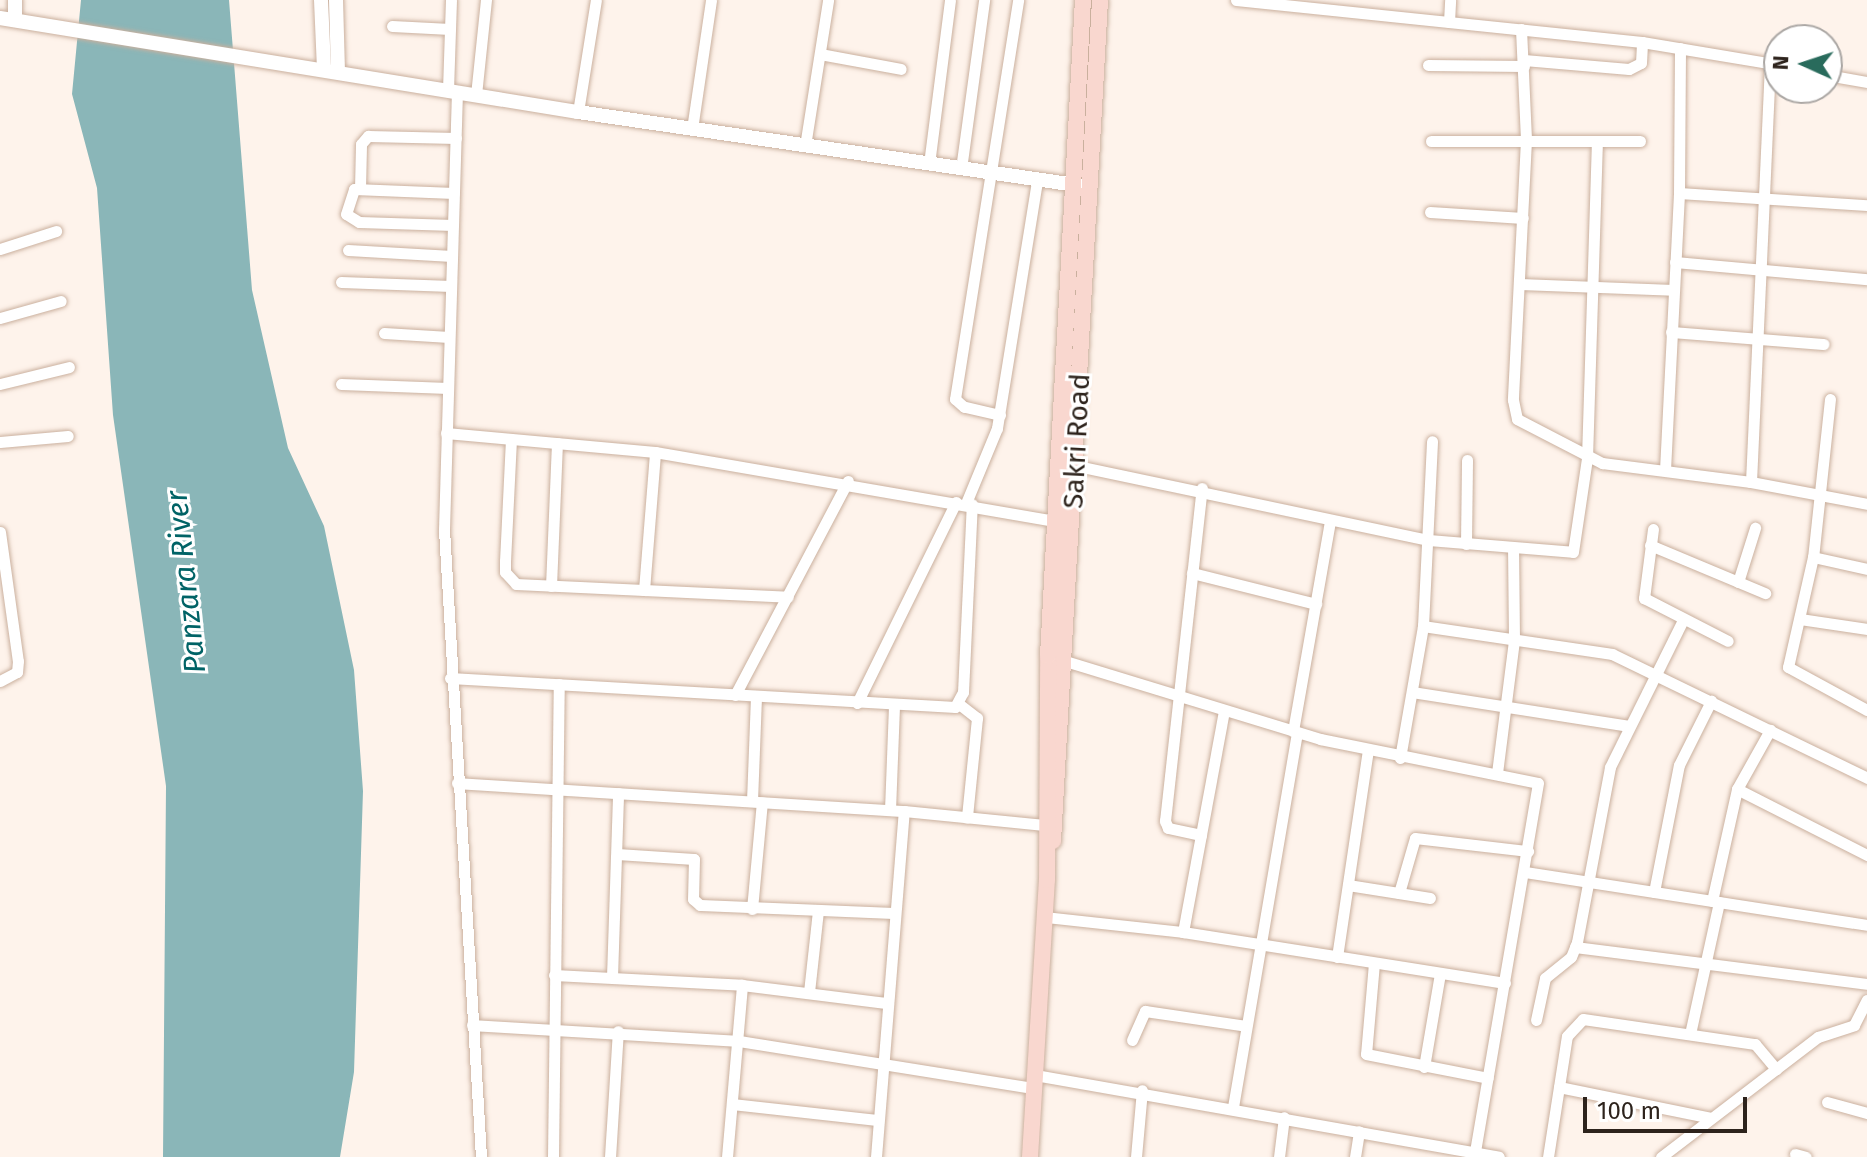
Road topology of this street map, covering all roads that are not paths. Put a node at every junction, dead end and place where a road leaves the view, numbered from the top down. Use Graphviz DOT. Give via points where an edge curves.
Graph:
graph roads {
  1 [pos="15,0"];
  2 [pos="321,0"];
  3 [pos="336,0"];
  4 [pos="451,0"];
  5 [pos="486,0"];
  6 [pos="596,0"];
  7 [pos="711,0"];
  8 [pos="828,0"];
  9 [pos="950,0"];
  10 [pos="984,0"];
  11 [pos="1018,0"];
  12 [pos="1083,0"];
  13 [pos="1100,0"];
  14 [pos="1236,0"];
  15 [pos="1450,0"];
  16 [pos="14,20"];
  17 [pos="1449,22"];
  18 [pos="392,26"];
  19 [pos="450,29"];
  20 [pos="1521,29"];
  21 [pos="1642,42"];
  22 [pos="1680,48"];
  23 [pos="820,54"];
  24 [pos="1524,63"];
  25 [pos="1763,63"];
  26 [pos="1428,65"];
  27 [pos="323,69"];
  28 [pos="901,69"];
  29 [pos="1843,78"];
  30 [pos="1867,82"];
  31 [pos="453,91"];
  32 [pos="476,95"];
  33 [pos="1771,104"];
  34 [pos="578,112"];
  35 [pos="692,129"];
  36 [pos="456,138"];
  37 [pos="1526,140"];
  38 [pos="1431,141"];
  39 [pos="1640,141"];
  40 [pos="1597,142"];
  41 [pos="805,146"];
  42 [pos="929,164"];
  43 [pos="961,169"];
  44 [pos="993,174"];
  45 [pos="1037,180"];
  46 [pos="1073,185"];
  47 [pos="1092,187"];
  48 [pos="360,189"];
  49 [pos="454,193"];
  50 [pos="1679,193"];
  51 [pos="1763,196"];
  52 [pos="1867,205"];
  53 [pos="1430,212"];
  54 [pos="1523,218"];
  55 [pos="453,225"];
  56 [pos="56,231"];
  57 [pos="0,249"];
  58 [pos="348,250"];
  59 [pos="452,256"];
  60 [pos="1675,262"];
  61 [pos="1760,266"];
  62 [pos="1867,279"];
  63 [pos="341,282"];
  64 [pos="1520,284"];
  65 [pos="451,286"];
  66 [pos="1592,289"];
  67 [pos="1673,290"];
  68 [pos="61,301"];
  69 [pos="0,318"];
  70 [pos="1671,332"];
  71 [pos="384,333"];
  72 [pos="449,337"];
  73 [pos="1756,338"];
  74 [pos="1824,344"];
  75 [pos="69,367"];
  76 [pos="0,384"];
  77 [pos="341,384"];
  78 [pos="448,388"];
  79 [pos="1830,399"];
  80 [pos="1000,415"];
  81 [pos="446,433"];
  82 [pos="68,436"];
  83 [pos="511,439"];
  84 [pos="1432,441"];
  85 [pos="0,442"];
  86 [pos="557,443"];
  87 [pos="655,452"];
  88 [pos="1587,458"];
  89 [pos="1467,460"];
  90 [pos="1067,463"];
  91 [pos="1665,470"];
  92 [pos="848,481"];
  93 [pos="1751,482"];
  94 [pos="1202,488"];
  95 [pos="1818,495"];
  96 [pos="965,503"];
  97 [pos="1867,504"];
  98 [pos="1330,522"];
  99 [pos="1064,523"];
  100 [pos="1755,528"];
  101 [pos="1653,529"];
  102 [pos="0,532"];
  103 [pos="1428,540"];
  104 [pos="1466,544"];
  105 [pos="1650,545"];
  106 [pos="1513,549"];
  107 [pos="1813,557"];
  108 [pos="1867,569"];
  109 [pos="1192,573"];
  110 [pos="1738,582"];
  111 [pos="551,586"];
  112 [pos="644,590"];
  113 [pos="1765,593"];
  114 [pos="788,597"];
  115 [pos="4,602"];
  116 [pos="1316,604"];
  117 [pos="1800,619"];
  118 [pos="1683,620"];
  119 [pos="1423,626"];
  120 [pos="1867,629"];
  121 [pos="1514,640"];
  122 [pos="1728,641"];
  123 [pos="1056,658"];
  124 [pos="1657,674"];
  125 [pos="450,678"];
  126 [pos="0,681"];
  127 [pos="559,684"];
  128 [pos="1412,692"];
  129 [pos="735,695"];
  130 [pos="756,696"];
  131 [pos="1178,696"];
  132 [pos="1711,701"];
  133 [pos="857,703"];
  134 [pos="959,704"];
  135 [pos="894,705"];
  136 [pos="1505,709"];
  137 [pos="1867,710"];
  138 [pos="1224,711"];
  139 [pos="1629,726"];
  140 [pos="1770,730"];
  141 [pos="1295,732"];
  142 [pos="1368,750"];
  143 [pos="1400,758"];
  144 [pos="1497,773"];
  145 [pos="1867,778"];
  146 [pos="457,783"];
  147 [pos="558,789"];
  148 [pos="1737,789"];
  149 [pos="618,793"];
  150 [pos="757,802"];
  151 [pos="890,810"];
  152 [pos="904,811"];
  153 [pos="967,817"];
  154 [pos="1044,825"];
  155 [pos="1201,835"];
  156 [pos="1528,851"];
  157 [pos="617,854"];
  158 [pos="1867,855"];
  159 [pos="1525,872"];
  160 [pos="1047,880"];
  161 [pos="1587,882"];
  162 [pos="1348,885"];
  163 [pos="1654,892"];
  164 [pos="1399,893"];
  165 [pos="1430,898"];
  166 [pos="1716,902"];
  167 [pos="752,909"];
  168 [pos="818,911"];
  169 [pos="894,913"];
  170 [pos="1045,917"];
  171 [pos="1867,925"];
  172 [pos="1183,932"];
  173 [pos="1260,944"];
  174 [pos="1575,947"];
  175 [pos="1337,957"];
  176 [pos="1374,963"];
  177 [pos="1705,966"];
  178 [pos="1440,973"];
  179 [pos="554,975"];
  180 [pos="612,977"];
  181 [pos="1505,983"];
  182 [pos="1867,984"];
  183 [pos="742,985"];
  184 [pos="809,992"];
  185 [pos="1867,1000"];
  186 [pos="886,1003"];
  187 [pos="1536,1020"];
  188 [pos="472,1025"];
  189 [pos="1246,1026"];
  190 [pos="553,1028"];
  191 [pos="618,1031"];
  192 [pos="1690,1034"];
  193 [pos="1132,1040"];
  194 [pos="739,1041"];
  195 [pos="882,1062"];
  196 [pos="1424,1067"];
  197 [pos="1776,1069"];
  198 [pos="1488,1078"];
  199 [pos="1035,1081"];
  200 [pos="1559,1087"];
  201 [pos="1142,1090"];
  202 [pos="1827,1102"];
  203 [pos="732,1104"];
  204 [pos="1233,1107"];
  205 [pos="1867,1113"];
  206 [pos="1284,1117"];
  207 [pos="1711,1118"];
  208 [pos="877,1120"];
  209 [pos="1359,1131"];
  210 [pos="1487,1155"];
  211 [pos="481,1157"];
  212 [pos="553,1157"];
  213 [pos="610,1157"];
  214 [pos="727,1157"];
  215 [pos="876,1157"];
  216 [pos="1030,1157"];
  217 [pos="1136,1157"];
  218 [pos="1279,1157"];
  219 [pos="1355,1157"];
  220 [pos="1548,1157"];
  221 [pos="1661,1157"];
  1 -- 16 [label="street"];
  2 -- 27 [label="street"];
  3 -- 27 [label="street"];
  4 -- 19 [label="street"];
  5 -- 32 [label="street"];
  6 -- 34 [label="street"];
  7 -- 35 [label="street"];
  8 -- 23 [label="street"];
  9 -- 42 [label="street"];
  10 -- 43 [label="street"];
  11 -- 44 [label="street"];
  12 -- 46 [label="main road, Sakri Road"];
  13 -- 47 [label="main road, Sakri Road"];
  14 -- 17 [label="street"];
  15 -- 17 [label="street"];
  16 -- 27 [label="street"];
  17 -- 20 [label="street"];
  18 -- 19 [label="street"];
  19 -- 31 [label="street"];
  20 -- 21 [label="street"];
  20 -- 24 [label="street"];
  21 -- 22 [label="street"];
  21 -- 24 [label="street" via="1641,63 1629,69"];
  22 -- 25 [label="street"];
  22 -- 50 [label="street"];
  23 -- 28 [label="street"];
  23 -- 41 [label="street"];
  24 -- 26 [label="street"];
  24 -- 37 [label="street"];
  27 -- 31 [label="street"];
  29 -- 30 [label="street"];
  31 -- 32 [label="street"];
  31 -- 36 [label="street"];
  32 -- 34 [label="street"];
  33 -- 51 [label="street"];
  34 -- 35 [label="street"];
  35 -- 41 [label="street"];
  36 -- 48 [label="street" via="368,136 361,144"];
  36 -- 49 [label="street"];
  37 -- 38 [label="street"];
  37 -- 40 [label="street"];
  37 -- 54 [label="street"];
  39 -- 40 [label="street"];
  40 -- 66 [label="street"];
  41 -- 42 [label="street"];
  42 -- 43 [label="street"];
  43 -- 44 [label="street"];
  44 -- 45 [label="street"];
  44 -- 80 [label="street" via="955,399 964,407"];
  45 -- 46 [label="street"];
  45 -- 80 [label="street"];
  46 -- 47 [label="street"];
  46 -- 90 [label="main road, Sakri Road"];
  47 -- 90 [label="main road, Sakri Road"];
  48 -- 49 [label="street"];
  48 -- 55 [label="street" via="350,191 347,201 352,220"];
  49 -- 55 [label="street"];
  50 -- 51 [label="street"];
  50 -- 60 [label="street"];
  51 -- 52 [label="street"];
  51 -- 61 [label="street"];
  53 -- 54 [label="street"];
  54 -- 64 [label="street"];
  55 -- 59 [label="street"];
  56 -- 57 [label="street"];
  58 -- 59 [label="street"];
  59 -- 65 [label="street"];
  60 -- 61 [label="street"];
  60 -- 67 [label="street"];
  61 -- 62 [label="street"];
  61 -- 73 [label="street"];
  63 -- 65 [label="street"];
  64 -- 66 [label="street"];
  64 -- 88 [label="street" via="1515,413 1529,429"];
  65 -- 72 [label="street"];
  66 -- 67 [label="street"];
  66 -- 88 [label="street"];
  67 -- 70 [label="street"];
  68 -- 69 [label="street"];
  70 -- 73 [label="street"];
  70 -- 91 [label="street"];
  71 -- 72 [label="street"];
  72 -- 78 [label="street"];
  73 -- 74 [label="street"];
  73 -- 93 [label="street"];
  75 -- 76 [label="street"];
  77 -- 78 [label="street"];
  78 -- 81 [label="street"];
  79 -- 95 [label="street"];
  80 -- 96 [label="street" via="989,455"];
  81 -- 83 [label="street"];
  81 -- 125 [label="street"];
  82 -- 85 [label="street"];
  83 -- 86 [label="street"];
  83 -- 111 [label="street" via="505,572 516,584"];
  84 -- 103 [label="street"];
  86 -- 87 [label="street"];
  86 -- 111 [label="street"];
  87 -- 92 [label="street"];
  87 -- 112 [label="street"];
  88 -- 91 [label="street"];
  88 -- 106 [label="street" via="1573,552"];
  89 -- 104 [label="street"];
  90 -- 94 [label="street"];
  90 -- 99 [label="main road, Sakri Road"];
  91 -- 93 [label="street"];
  92 -- 96 [label="street"];
  92 -- 114 [label="street"];
  93 -- 95 [label="street"];
  94 -- 98 [label="street"];
  94 -- 109 [label="street"];
  95 -- 97 [label="street"];
  95 -- 107 [label="street"];
  96 -- 99 [label="street"];
  96 -- 133 [label="street"];
  96 -- 134 [label="street"];
  98 -- 103 [label="street"];
  98 -- 116 [label="street"];
  99 -- 123 [label="main road, Sakri Road"];
  100 -- 110 [label="street"];
  101 -- 105 [label="street"];
  102 -- 115 [label="street"];
  103 -- 104 [label="street"];
  103 -- 119 [label="street"];
  104 -- 106 [label="street"];
  105 -- 110 [label="street"];
  105 -- 118 [label="street" via="1644,598"];
  106 -- 121 [label="street"];
  107 -- 108 [label="street"];
  107 -- 117 [label="street"];
  109 -- 116 [label="street"];
  109 -- 131 [label="street"];
  110 -- 113 [label="street"];
  111 -- 112 [label="street"];
  112 -- 114 [label="street"];
  114 -- 129 [label="street"];
  115 -- 126 [label="street" via="18,661 17,672"];
  116 -- 141 [label="street"];
  117 -- 120 [label="street"];
  117 -- 137 [label="street" via="1790,672"];
  118 -- 122 [label="street"];
  118 -- 124 [label="street"];
  119 -- 121 [label="street"];
  119 -- 128 [label="street"];
  121 -- 124 [label="street" via="1612,654"];
  121 -- 136 [label="street"];
  123 -- 131 [label="street"];
  123 -- 154 [label="main road, Sakri Road"];
  123 -- 160 [label="main road, Sakri Road" via="1058,805"];
  124 -- 132 [label="street"];
  124 -- 139 [label="street"];
  125 -- 127 [label="street"];
  125 -- 146 [label="street"];
  127 -- 129 [label="street"];
  127 -- 147 [label="street"];
  128 -- 136 [label="street"];
  128 -- 143 [label="street"];
  129 -- 130 [label="street"];
  130 -- 133 [label="street"];
  130 -- 150 [label="street"];
  131 -- 138 [label="street"];
  131 -- 155 [label="street" via="1165,821 1168,828"];
  132 -- 140 [label="street"];
  132 -- 163 [label="street" via="1679,765"];
  133 -- 135 [label="street"];
  134 -- 135 [label="street"];
  134 -- 153 [label="street" via="977,718"];
  135 -- 151 [label="street"];
  136 -- 139 [label="street"];
  136 -- 144 [label="street"];
  138 -- 141 [label="street"];
  138 -- 155 [label="street"];
  139 -- 161 [label="street" via="1610,767"];
  140 -- 145 [label="street"];
  140 -- 148 [label="street"];
  141 -- 142 [label="street"];
  141 -- 173 [label="street"];
  142 -- 143 [label="street"];
  142 -- 162 [label="street"];
  143 -- 144 [label="street"];
  144 -- 156 [label="street" via="1538,783"];
  146 -- 147 [label="street"];
  146 -- 188 [label="street"];
  147 -- 149 [label="street"];
  147 -- 179 [label="street"];
  148 -- 158 [label="street"];
  148 -- 166 [label="street"];
  149 -- 150 [label="street"];
  149 -- 157 [label="street"];
  150 -- 151 [label="street"];
  150 -- 167 [label="street"];
  151 -- 152 [label="street"];
  152 -- 153 [label="street"];
  152 -- 169 [label="street"];
  153 -- 154 [label="street"];
  154 -- 160 [label="main road, Sakri Road"];
  155 -- 172 [label="street"];
  156 -- 159 [label="street"];
  156 -- 164 [label="street" via="1415,838"];
  157 -- 167 [label="street" via="689,857 694,862 695,902"];
  157 -- 180 [label="street"];
  159 -- 161 [label="street"];
  159 -- 181 [label="street"];
  160 -- 170 [label="main road, Sakri Road"];
  161 -- 163 [label="street"];
  161 -- 174 [label="street"];
  162 -- 164 [label="street"];
  162 -- 175 [label="street"];
  163 -- 166 [label="street"];
  164 -- 165 [label="street"];
  166 -- 171 [label="street"];
  166 -- 177 [label="street"];
  167 -- 168 [label="street"];
  168 -- 169 [label="street"];
  168 -- 184 [label="street"];
  169 -- 186 [label="street"];
  170 -- 172 [label="street"];
  170 -- 199 [label="main road, Sakri Road"];
  172 -- 173 [label="street"];
  173 -- 175 [label="street"];
  173 -- 189 [label="street"];
  174 -- 177 [label="street"];
  174 -- 187 [label="street" via="1545,978"];
  175 -- 176 [label="street"];
  176 -- 178 [label="street"];
  176 -- 196 [label="street" via="1366,1054"];
  177 -- 182 [label="street"];
  177 -- 192 [label="street"];
  178 -- 181 [label="street"];
  178 -- 196 [label="street"];
  179 -- 180 [label="street"];
  179 -- 190 [label="street"];
  180 -- 183 [label="street"];
  181 -- 198 [label="street"];
  183 -- 184 [label="street"];
  183 -- 194 [label="street"];
  184 -- 186 [label="street"];
  185 -- 197 [label="street" via="1854,1025 1818,1037"];
  186 -- 195 [label="street"];
  188 -- 190 [label="street"];
  188 -- 211 [label="street"];
  189 -- 193 [label="street" via="1145,1011"];
  189 -- 204 [label="street"];
  190 -- 191 [label="street"];
  190 -- 212 [label="street"];
  191 -- 194 [label="street"];
  191 -- 213 [label="street"];
  192 -- 197 [label="street" via="1755,1044"];
  192 -- 200 [label="street" via="1583,1019 1567,1036"];
  194 -- 195 [label="street"];
  194 -- 203 [label="street"];
  195 -- 199 [label="street"];
  195 -- 208 [label="street"];
  196 -- 198 [label="street"];
  197 -- 207 [label="street"];
  198 -- 210 [label="street"];
  199 -- 201 [label="street"];
  199 -- 216 [label="main road, Sakri Road"];
  200 -- 207 [label="street"];
  200 -- 220 [label="street"];
  201 -- 204 [label="street"];
  201 -- 217 [label="street"];
  202 -- 205 [label="street"];
  203 -- 208 [label="street"];
  203 -- 214 [label="street"];
  204 -- 206 [label="street"];
  206 -- 209 [label="street"];
  206 -- 218 [label="street"];
  207 -- 221 [label="street"];
  208 -- 215 [label="street"];
  209 -- 210 [label="street"];
  209 -- 219 [label="street"];
}
